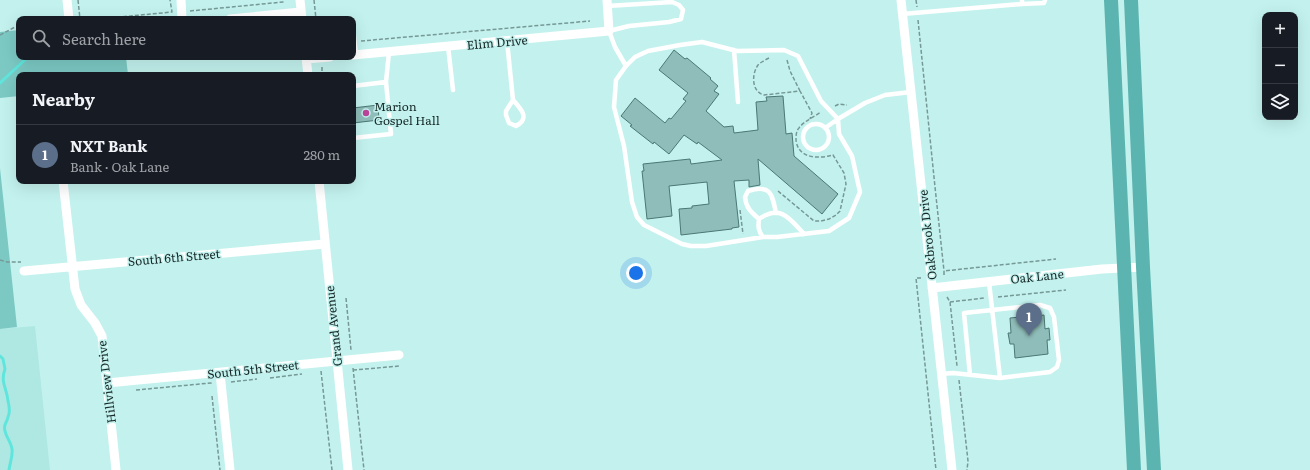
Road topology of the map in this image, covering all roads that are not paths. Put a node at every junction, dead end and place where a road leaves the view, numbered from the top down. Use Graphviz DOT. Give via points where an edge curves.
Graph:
graph roads {
  1 [pos="67,0"];
  2 [pos="181,0"];
  3 [pos="300,0"];
  4 [pos="901,0"];
  5 [pos="1045,0"];
  6 [pos="1111,0"];
  7 [pos="1131,0"];
  8 [pos="1022,2"];
  9 [pos="607,3"];
  10 [pos="902,14"];
  11 [pos="69,16"];
  12 [pos="182,16"];
  13 [pos="301,16"];
  14 [pos="610,31"];
  15 [pos="507,41"];
  16 [pos="448,46"];
  17 [pos="734,50"];
  18 [pos="389,52"];
  19 [pos="356,55"];
  20 [pos="306,60"];
  21 [pos="626,66"];
  22 [pos="308,72"];
  23 [pos="386,82"];
  24 [pos="356,86"];
  25 [pos="453,90"];
  26 [pos="911,92"];
  27 [pos="513,100"];
  28 [pos="738,102"];
  29 [pos="838,119"];
  30 [pos="825,128"];
  31 [pos="356,138"];
  32 [pos="63,184"];
  33 [pos="319,184"];
  34 [pos="776,213"];
  35 [pos="759,219"];
  36 [pos="804,234"];
  37 [pos="763,237"];
  38 [pos="325,244"];
  39 [pos="72,266"];
  40 [pos="1142,267"];
  41 [pos="1124,268"];
  42 [pos="24,271"];
  43 [pos="989,282"];
  44 [pos="932,288"];
  45 [pos="992,310"];
  46 [pos="399,356"];
  47 [pos="337,361"];
  48 [pos="220,373"];
  49 [pos="942,374"];
  50 [pos="970,375"];
  51 [pos="1000,378"];
  52 [pos="107,383"];
  53 [pos="116,470"];
  54 [pos="230,470"];
  55 [pos="348,470"];
  56 [pos="952,470"];
  57 [pos="1134,470"];
  58 [pos="1154,470"];
  1 -- 11 [label="street"];
  2 -- 12 [label="street"];
  3 -- 13 [label="street"];
  4 -- 10 [label="street, Oakbrook Drive"];
  5 -- 8 [label="lane" via="1044,3"];
  6 -- 41 [label="highway"];
  7 -- 40 [label="highway"];
  8 -- 10 [label="lane"];
  9 -- 14 [label="street"];
  9 -- 14 [label="lane" via="672,2 683,10 681,19"];
  10 -- 26 [label="street, Oakbrook Drive"];
  14 -- 15 [label="street, Elim Drive"];
  14 -- 21 [label="lane" via="614,47"];
  15 -- 16 [label="street, Elim Drive"];
  15 -- 27 [label="lane"];
  16 -- 18 [label="street, Elim Drive"];
  16 -- 25 [label="lane"];
  17 -- 21 [label="lane" via="702,42 680,45 648,51 635,57"];
  17 -- 28 [label="lane"];
  17 -- 29 [label="lane" via="784,50 798,56 821,101"];
  18 -- 19 [label="street, Elim Drive"];
  18 -- 23 [label="lane"];
  20 -- 22 [label="street"];
  21 -- 37 [label="lane" via="616,80 614,107 637,217 653,230 691,246"];
  23 -- 24 [label="lane"];
  23 -- 31 [label="lane" via="391,134"];
  26 -- 29 [label="lane" via="885,95"];
  26 -- 44 [label="street, Oakbrook Drive"];
  27 -- 27 [label="lane" via="506,115 509,123 516,126 524,114"];
  29 -- 30 [label="lane"];
  29 -- 36 [label="lane" via="839,134 852,156 860,192 849,218 829,231"];
  30 -- 30 [label="lane" via="818,124 807,128 803,139 807,146 815,150 824,148 829,136"];
  32 -- 39 [label="street, Hillview Drive"];
  33 -- 38 [label="street, Grand Avenue"];
  34 -- 35 [label="lane"];
  34 -- 35 [label="lane" via="773,198 768,191 757,188 748,191 745,197 746,206"];
  34 -- 36 [label="lane" via="786,215"];
  35 -- 37 [label="lane" via="759,231"];
  36 -- 37 [label="lane"];
  38 -- 39 [label="street, South 6th Street"];
  38 -- 47 [label="street, Grand Avenue"];
  39 -- 42 [label="street, South 6th Street"];
  39 -- 52 [label="street, Hillview Drive" via="75,289 81,305 102,336"];
  40 -- 41 [label="street, Oak Lane"];
  40 -- 58 [label="highway"];
  41 -- 43 [label="street, Oak Lane"];
  41 -- 57 [label="highway"];
  43 -- 44 [label="street, Oak Lane"];
  43 -- 45 [label="lane"];
  44 -- 49 [label="street, Oakbrook Drive"];
  45 -- 50 [label="lane" via="964,313"];
  45 -- 51 [label="lane"];
  45 -- 51 [label="lane" via="1040,305 1050,308 1054,317 1059,360 1057,367 1050,372"];
  46 -- 47 [label="street, South 5th Street"];
  47 -- 48 [label="street, South 5th Street"];
  47 -- 55 [label="street, Grand Avenue"];
  48 -- 52 [label="street, South 5th Street"];
  48 -- 54 [label="street"];
  49 -- 50 [label="lane"];
  49 -- 56 [label="street, Oakbrook Drive"];
  50 -- 51 [label="lane"];
  52 -- 53 [label="street, Hillview Drive"];
}
